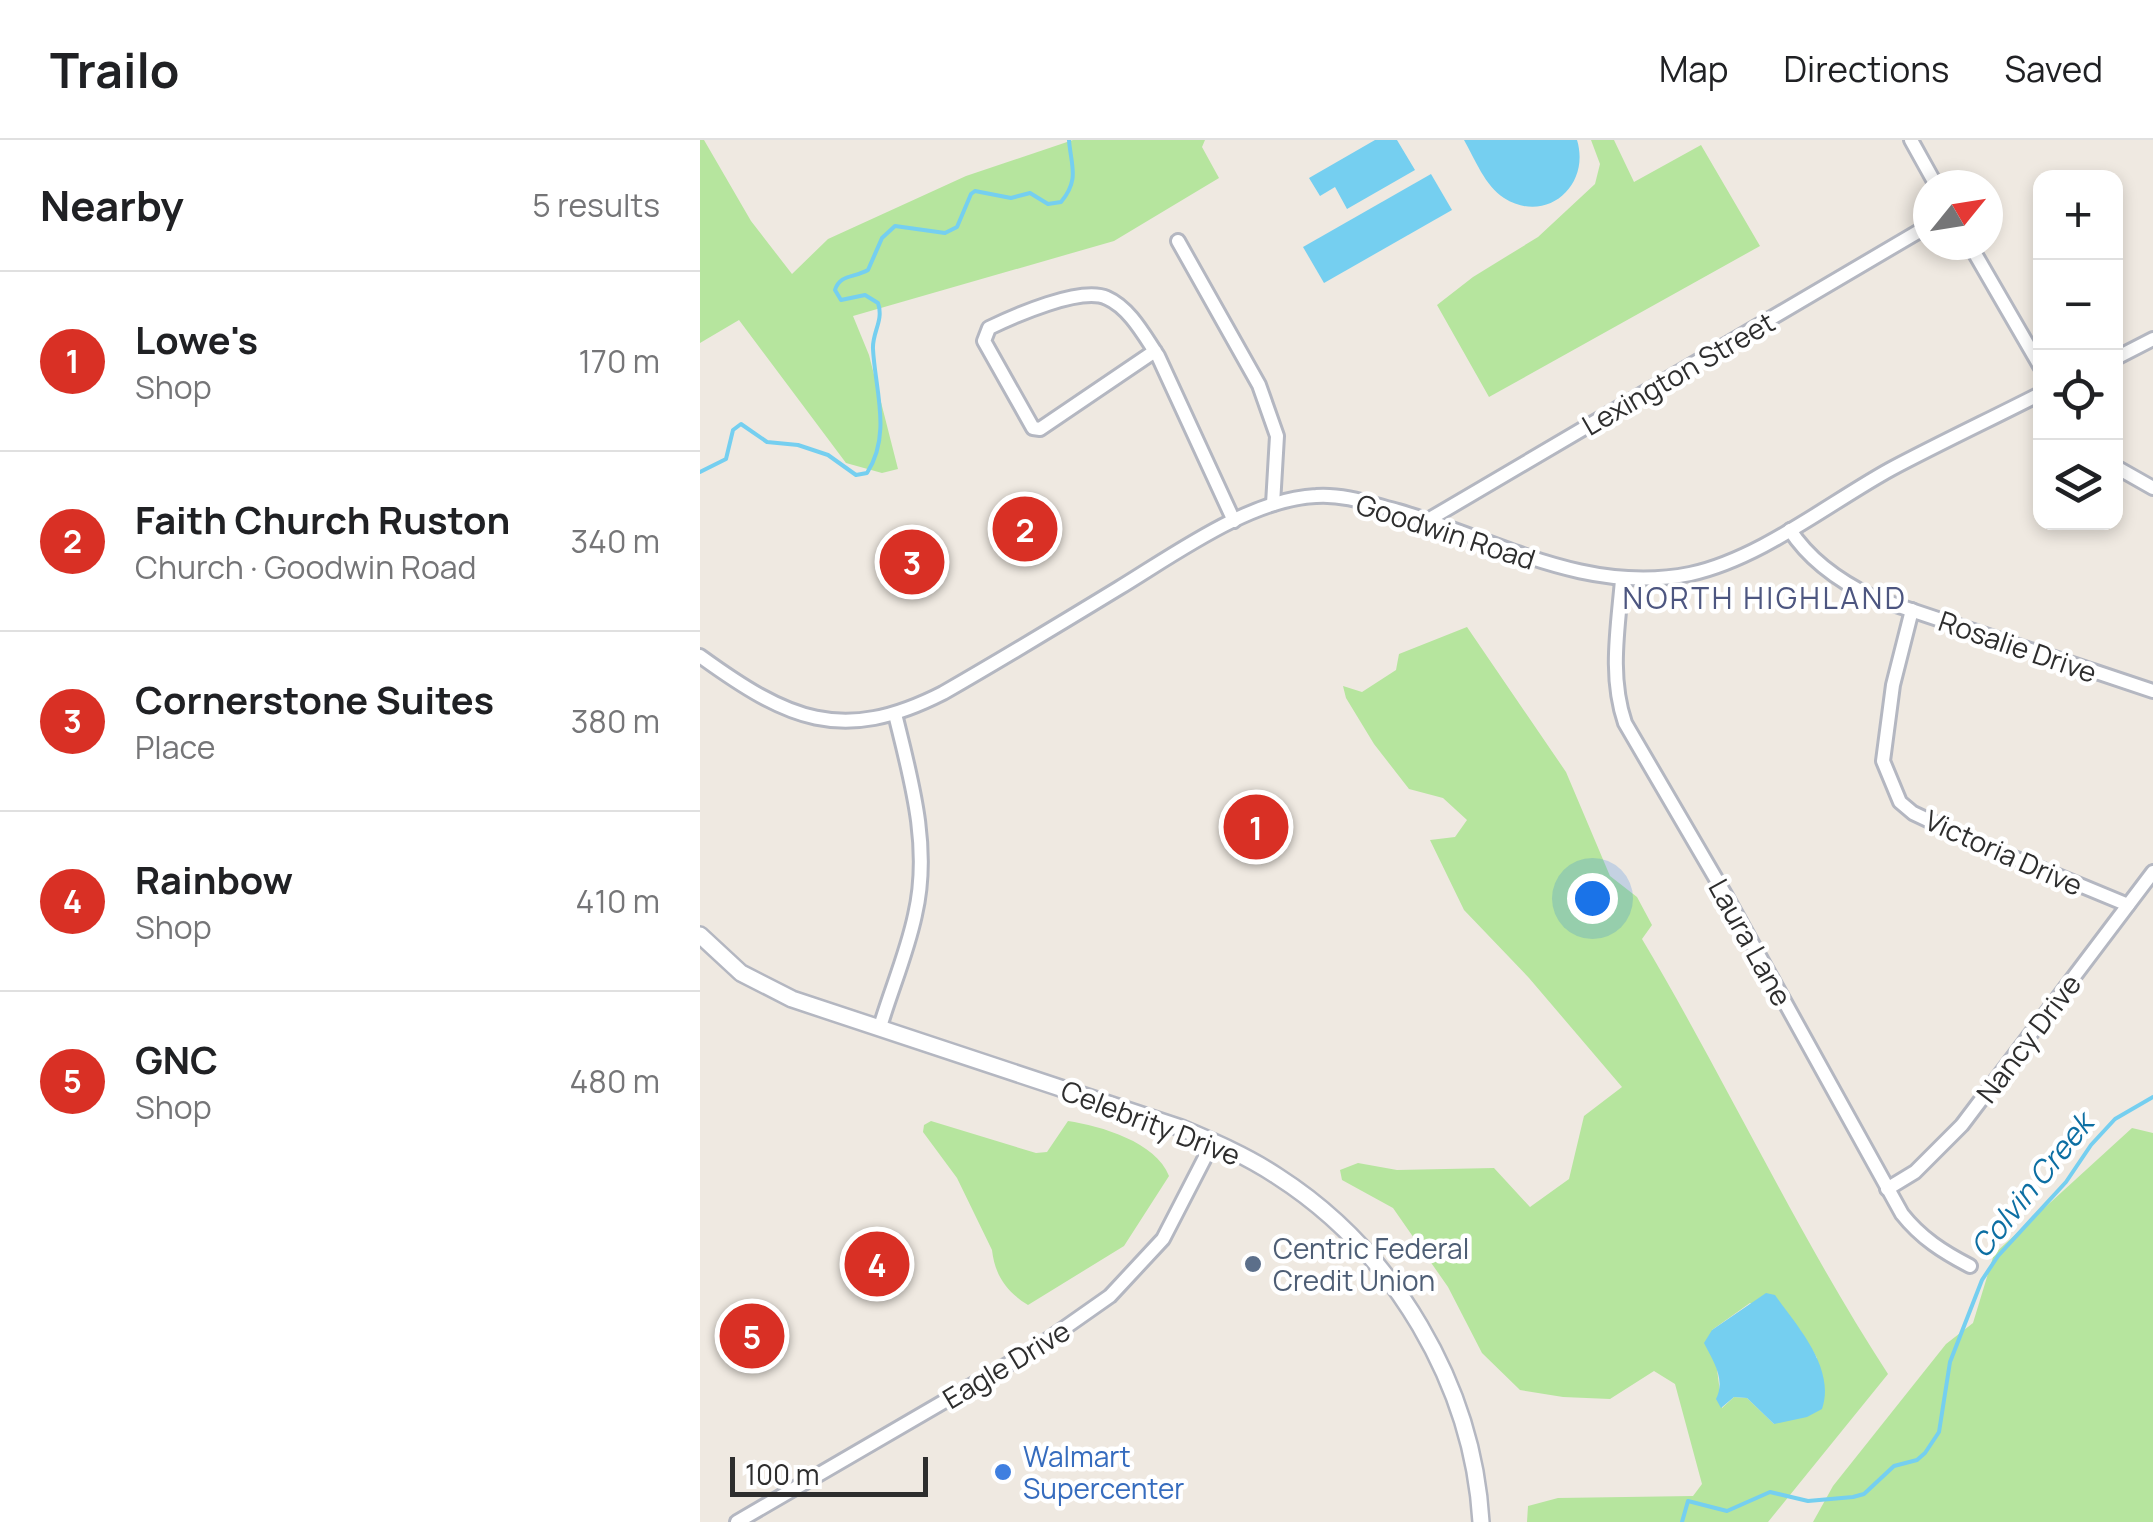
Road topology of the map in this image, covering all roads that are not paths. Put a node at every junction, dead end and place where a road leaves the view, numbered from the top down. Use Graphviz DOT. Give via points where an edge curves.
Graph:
graph roads {
  1 [pos="1911,140"];
  2 [pos="1928,170"];
  3 [pos="1913,235"];
  4 [pos="1178,240"];
  5 [pos="1979,260"];
  6 [pos="2153,339"];
  7 [pos="1155,351"];
  8 [pos="2033,354"];
  9 [pos="2123,354"];
  10 [pos="2033,398"];
  11 [pos="2123,471"];
  12 [pos="2153,488"];
  13 [pos="1273,504"];
  14 [pos="1428,520"];
  15 [pos="1234,522"];
  16 [pos="1790,530"];
  17 [pos="1622,580"];
  18 [pos="1912,610"];
  19 [pos="700,656"];
  20 [pos="2153,691"];
  21 [pos="895,714"];
  22 [pos="2153,872"];
  23 [pos="2128,905"];
  24 [pos="700,935"];
  25 [pos="880,1028"];
  26 [pos="1213,1142"];
  27 [pos="1887,1189"];
  28 [pos="1970,1266"];
  29 [pos="737,1522"];
  30 [pos="1481,1522"];
  1 -- 2 [label="street"];
  3 -- 14 [label="street, Lexington Street"];
  4 -- 13 [label="street" via="1259,385 1277,436"];
  5 -- 8 [label="street"];
  6 -- 9 [label="street"];
  7 -- 7 [label="street" via="1121,307 1092,294 1006,320 989,328 984,341 1033,428 1040,429"];
  7 -- 15 [label="street"];
  10 -- 16 [label="street, Goodwin Road"];
  11 -- 12 [label="street"];
  13 -- 14 [label="street, Goodwin Road" via="1320,495"];
  13 -- 15 [label="street, Goodwin Road"];
  14 -- 17 [label="street, Goodwin Road" via="1568,570"];
  15 -- 21 [label="street, Goodwin Road"];
  16 -- 17 [label="street, Goodwin Road" via="1693,573"];
  16 -- 18 [label="street, Rosalie Drive" via="1847,584"];
  17 -- 27 [label="street, Laura Lane" via="1614,671 1625,723"];
  18 -- 20 [label="street, Rosalie Drive"];
  18 -- 23 [label="street, Victoria Drive" via="1883,761 1900,802 1966,838"];
  19 -- 21 [label="street, Goodwin Road" via="764,698 820,720"];
  21 -- 25 [label="street" via="920,834 920,876 915,915"];
  22 -- 23 [label="street, Nancy Drive"];
  23 -- 27 [label="street, Nancy Drive" via="1962,1125 1915,1172"];
  24 -- 25 [label="street, Celebrity Drive" via="741,973 792,999"];
  25 -- 26 [label="street, Celebrity Drive"];
  26 -- 29 [label="street, Eagle Drive" via="1163,1239 1110,1296 1036,1348"];
  26 -- 30 [label="street, Celebrity Drive" via="1280,1178 1324,1212 1415,1316 1466,1426"];
  27 -- 28 [label="street, Laura Lane" via="1914,1230"];
}
